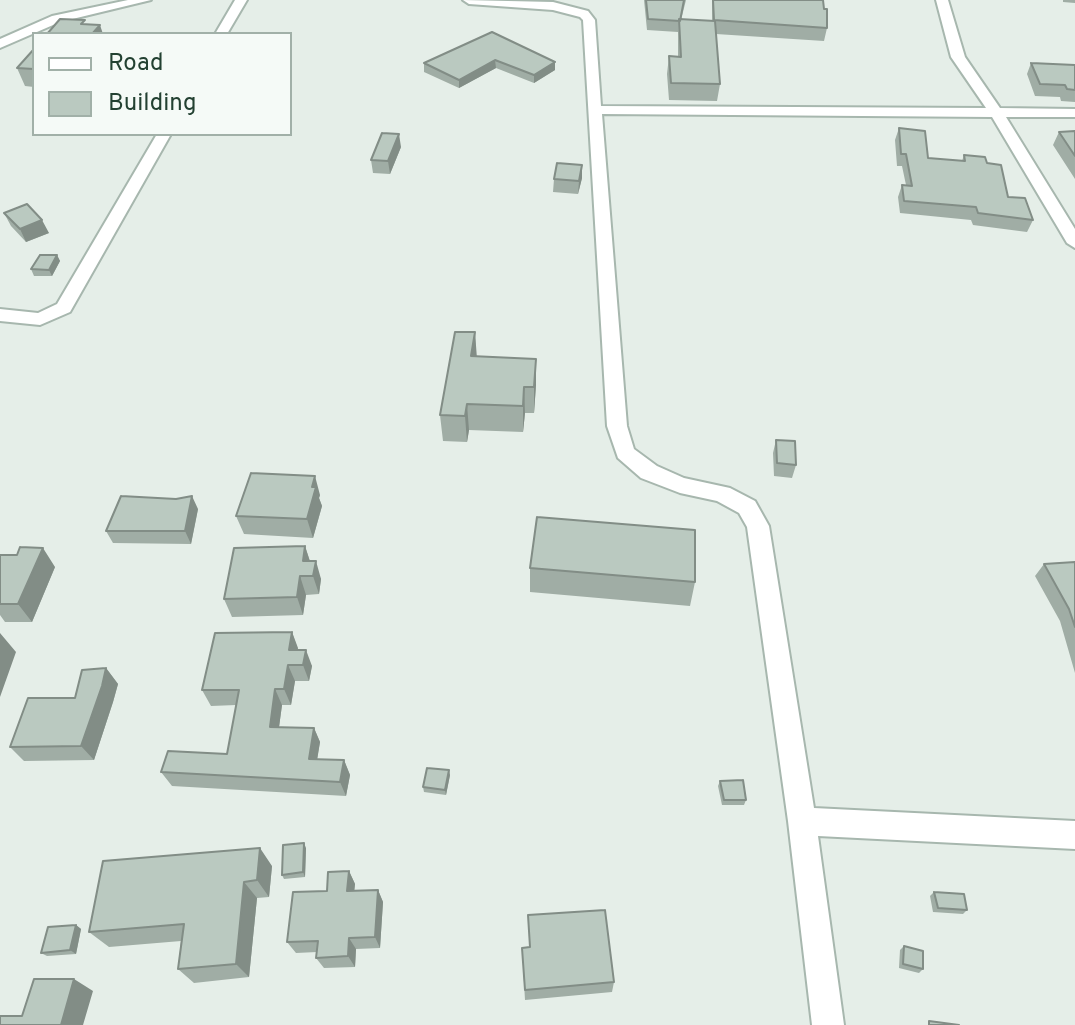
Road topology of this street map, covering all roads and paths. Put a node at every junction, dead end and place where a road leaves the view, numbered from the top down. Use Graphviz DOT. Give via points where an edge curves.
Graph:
graph roads {
  1 [pos="145,0"];
  2 [pos="241,0"];
  3 [pos="469,0"];
  4 [pos="942,0"];
  5 [pos="222,32"];
  6 [pos="0,44"];
  7 [pos="594,110"];
  8 [pos="995,113"];
  9 [pos="1075,113"];
  10 [pos="163,136"];
  11 [pos="1075,243"];
  12 [pos="0,315"];
  13 [pos="802,821"];
  14 [pos="1075,835"];
  15 [pos="828,1025"];
  1 -- 6 [label="street" via="56,19"];
  2 -- 5 [label="street"];
  3 -- 7 [label="street" via="553,6 584,14 589,20"];
  4 -- 8 [label="street" via="958,57"];
  7 -- 8 [label="street"];
  7 -- 13 [label="street" via="617,426 625,453 649,472 722,494 747,507 758,526"];
  8 -- 9 [label="street"];
  8 -- 11 [label="street"];
  10 -- 12 [label="street" via="64,308 40,319"];
  13 -- 14 [label="street"];
  13 -- 15 [label="street"];
}
